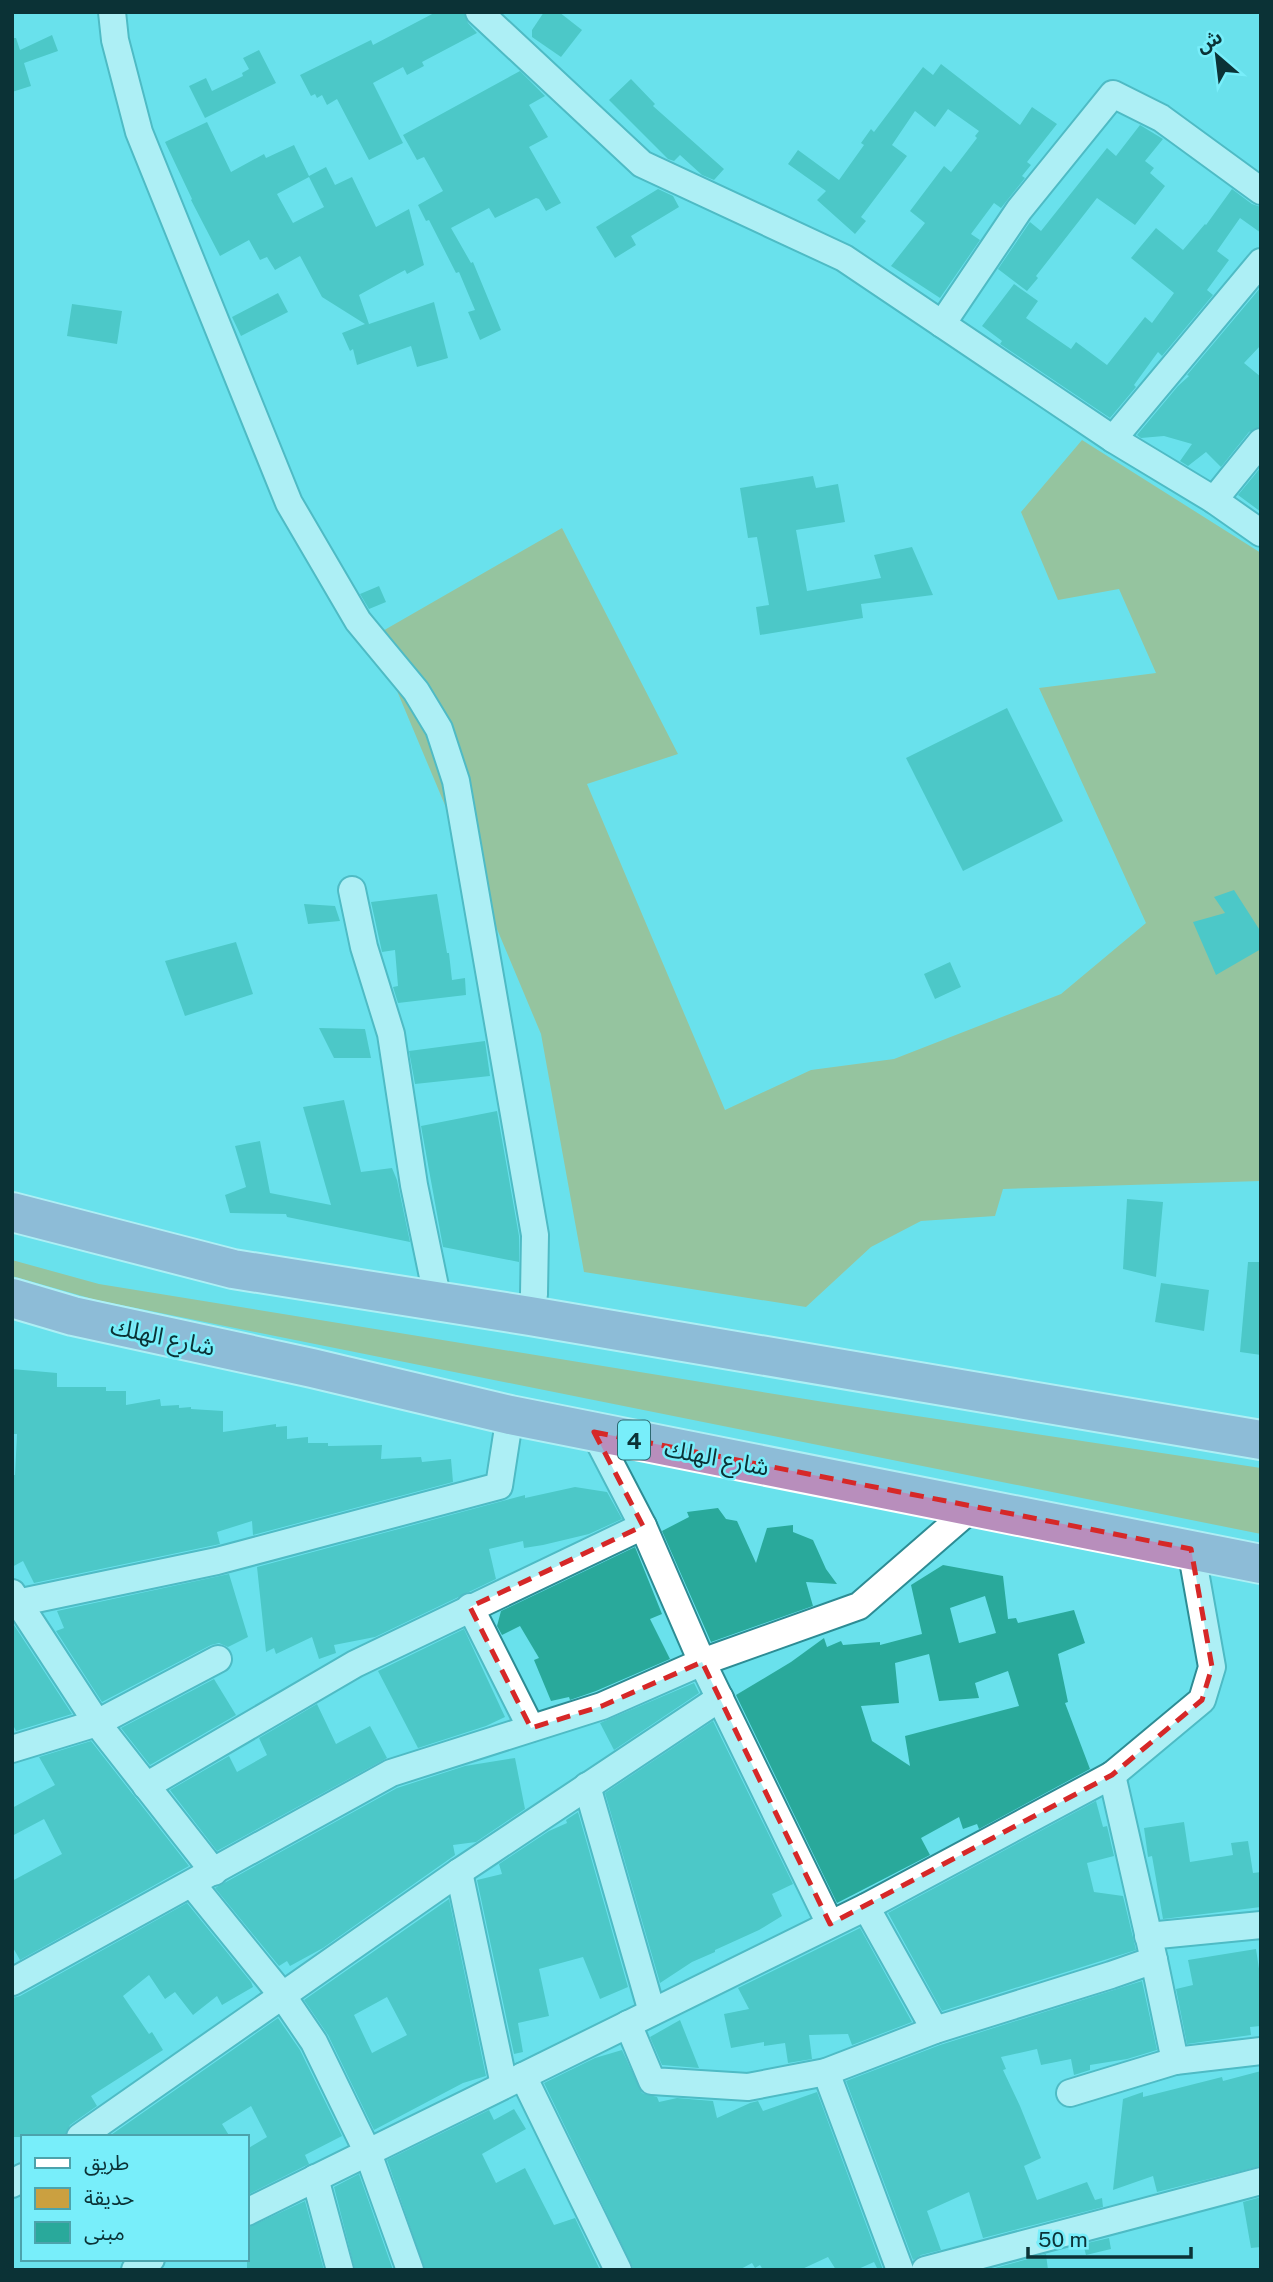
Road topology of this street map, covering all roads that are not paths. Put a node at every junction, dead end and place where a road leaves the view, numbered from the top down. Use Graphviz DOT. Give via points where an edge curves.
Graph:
graph roads {
  1 [pos="112,12"];
  2 [pos="479,12"];
  3 [pos="1261,191"];
  4 [pos="1261,262"];
  5 [pos="942,324"];
  6 [pos="1113,439"];
  7 [pos="1261,442"];
  8 [pos="1214,500"];
  9 [pos="1261,533"];
  10 [pos="352,890"];
  11 [pos="12,1212"];
  12 [pos="12,1298"];
  13 [pos="438,1301"];
  14 [pos="530,1316"];
  15 [pos="510,1415"];
  16 [pos="594,1432"];
  17 [pos="1261,1440"];
  18 [pos="973,1507"];
  19 [pos="643,1526"];
  20 [pos="1191,1549"];
  21 [pos="1261,1564"];
  22 [pos="14,1600"];
  23 [pos="470,1607"];
  24 [pos="218,1659"];
  25 [pos="702,1662"];
  26 [pos="720,1698"];
  27 [pos="97,1723"];
  28 [pos="531,1728"];
  29 [pos="12,1749"];
  30 [pos="1112,1775"];
  31 [pos="146,1786"];
  32 [pos="587,1786"];
  33 [pos="459,1872"];
  34 [pos="203,1878"];
  35 [pos="866,1908"];
  36 [pos="830,1924"];
  37 [pos="1261,1925"];
  38 [pos="1151,1947"];
  39 [pos="12,1982"];
  40 [pos="282,1995"];
  41 [pos="652,2012"];
  42 [pos="628,2024"];
  43 [pos="935,2030"];
  44 [pos="1261,2051"];
  45 [pos="1175,2061"];
  46 [pos="826,2072"];
  47 [pos="514,2080"];
  48 [pos="1070,2093"];
  49 [pos="83,2135"];
  50 [pos="368,2153"];
  51 [pos="315,2178"];
  52 [pos="1261,2181"];
  53 [pos="248,2212"];
  54 [pos="340,2270"];
  55 [pos="411,2270"];
  56 [pos="618,2270"];
  57 [pos="900,2270"];
  58 [pos="925,2270"];
  1 -- 14 [label="street" via="139,132 289,503 358,621 416,691 439,729 456,781 535,1235"];
  2 -- 5 [label="street" via="642,164 844,258"];
  3 -- 5 [label="street" via="1161,118 1113,94 1019,210"];
  4 -- 6 [label="street"];
  5 -- 6 [label="street"];
  6 -- 8 [label="street"];
  7 -- 8 [label="street"];
  8 -- 9 [label="street"];
  10 -- 13 [label="street" via="391,1034 414,1185"];
  11 -- 13 [label="highway" via="233,1269"];
  12 -- 15 [label="highway, شارع الهلك / 4" via="73,1316"];
  13 -- 14 [label="highway"];
  14 -- 17 [label="highway"];
  15 -- 16 [label="highway, شارع الهلك / 4"];
  15 -- 22 [label="street" via="499,1486 216,1561"];
  16 -- 18 [label="highway, شارع الهلك / 4"];
  16 -- 19 [label="street"];
  18 -- 20 [label="highway, شارع الهلك / 4"];
  18 -- 25 [label="street" via="859,1606"];
  19 -- 23 [label="street"];
  19 -- 25 [label="street"];
  20 -- 21 [label="highway, شارع الهلك / 4"];
  20 -- 30 [label="street" via="1212,1667 1202,1700"];
  22 -- 27 [label="street"];
  23 -- 28 [label="street"];
  23 -- 31 [label="street" via="355,1664"];
  24 -- 27 [label="street"];
  25 -- 26 [label="street"];
  25 -- 28 [label="street" via="602,1706"];
  26 -- 32 [label="street"];
  26 -- 36 [label="street"];
  27 -- 29 [label="street"];
  27 -- 31 [label="street"];
  28 -- 34 [label="street" via="391,1773"];
  30 -- 35 [label="street"];
  30 -- 38 [label="street"];
  31 -- 34 [label="street"];
  32 -- 33 [label="street"];
  32 -- 41 [label="street"];
  33 -- 40 [label="street"];
  33 -- 47 [label="street"];
  34 -- 39 [label="street"];
  34 -- 40 [label="street"];
  35 -- 36 [label="street"];
  35 -- 43 [label="street"];
  36 -- 41 [label="street"];
  37 -- 38 [label="street"];
  38 -- 43 [label="street" via="1111,1975"];
  38 -- 45 [label="street"];
  40 -- 49 [label="street"];
  40 -- 50 [label="street" via="313,2042"];
  41 -- 42 [label="street"];
  42 -- 46 [label="street" via="652,2081 748,2087"];
  42 -- 47 [label="street"];
  43 -- 46 [label="street"];
  44 -- 45 [label="street"];
  45 -- 48 [label="street"];
  46 -- 57 [label="street"];
  47 -- 50 [label="street"];
  47 -- 56 [label="street"];
  50 -- 51 [label="street"];
  50 -- 55 [label="street"];
  51 -- 53 [label="street"];
  51 -- 54 [label="street"];
  52 -- 58 [label="street"];
}
